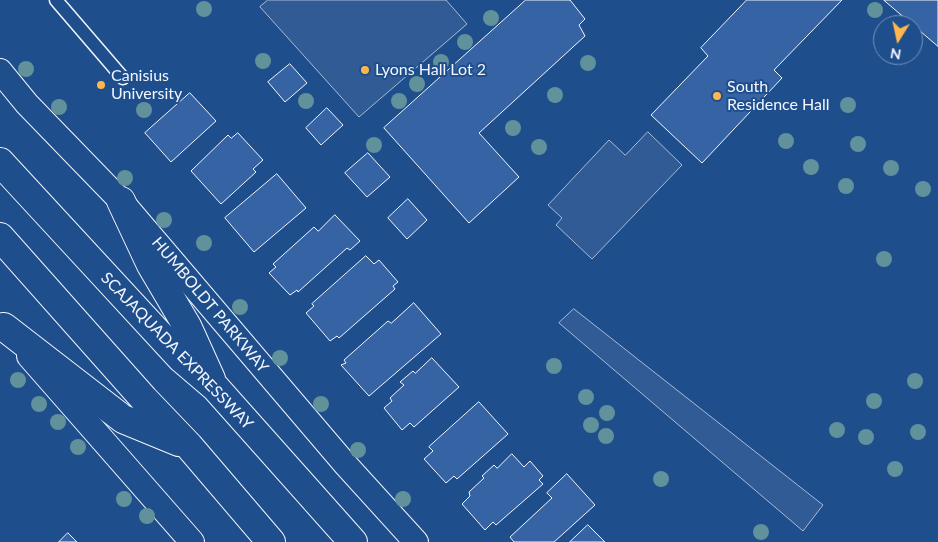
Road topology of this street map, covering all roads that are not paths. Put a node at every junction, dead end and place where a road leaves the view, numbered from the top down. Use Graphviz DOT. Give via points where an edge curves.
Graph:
graph roads {
  1 [pos="56,0"];
  2 [pos="0,71"];
  3 [pos="123,78"];
  4 [pos="0,162"];
  5 [pos="121,201"];
  6 [pos="0,237"];
  7 [pos="2,325"];
  8 [pos="215,387"];
  9 [pos="189,446"];
  10 [pos="192,542"];
  11 [pos="271,542"];
  12 [pos="353,542"];
  13 [pos="416,542"];
  1 -- 3 [label="lane"];
  2 -- 5 [label="street, HUMBOLDT PARKWAY" via="27,104"];
  4 -- 8 [label="highway, SCAJAQUADA EXPRESSWAY" via="182,358"];
  5 -- 8 [label="highway" via="151,265 187,326"];
  5 -- 13 [label="street, HUMBOLDT PARKWAY" via="339,457"];
  6 -- 9 [label="highway"];
  7 -- 9 [label="highway" via="123,418"];
  7 -- 10 [label="street"];
  8 -- 12 [label="highway, SCAJAQUADA EXPRESSWAY"];
  9 -- 11 [label="highway"];
}
